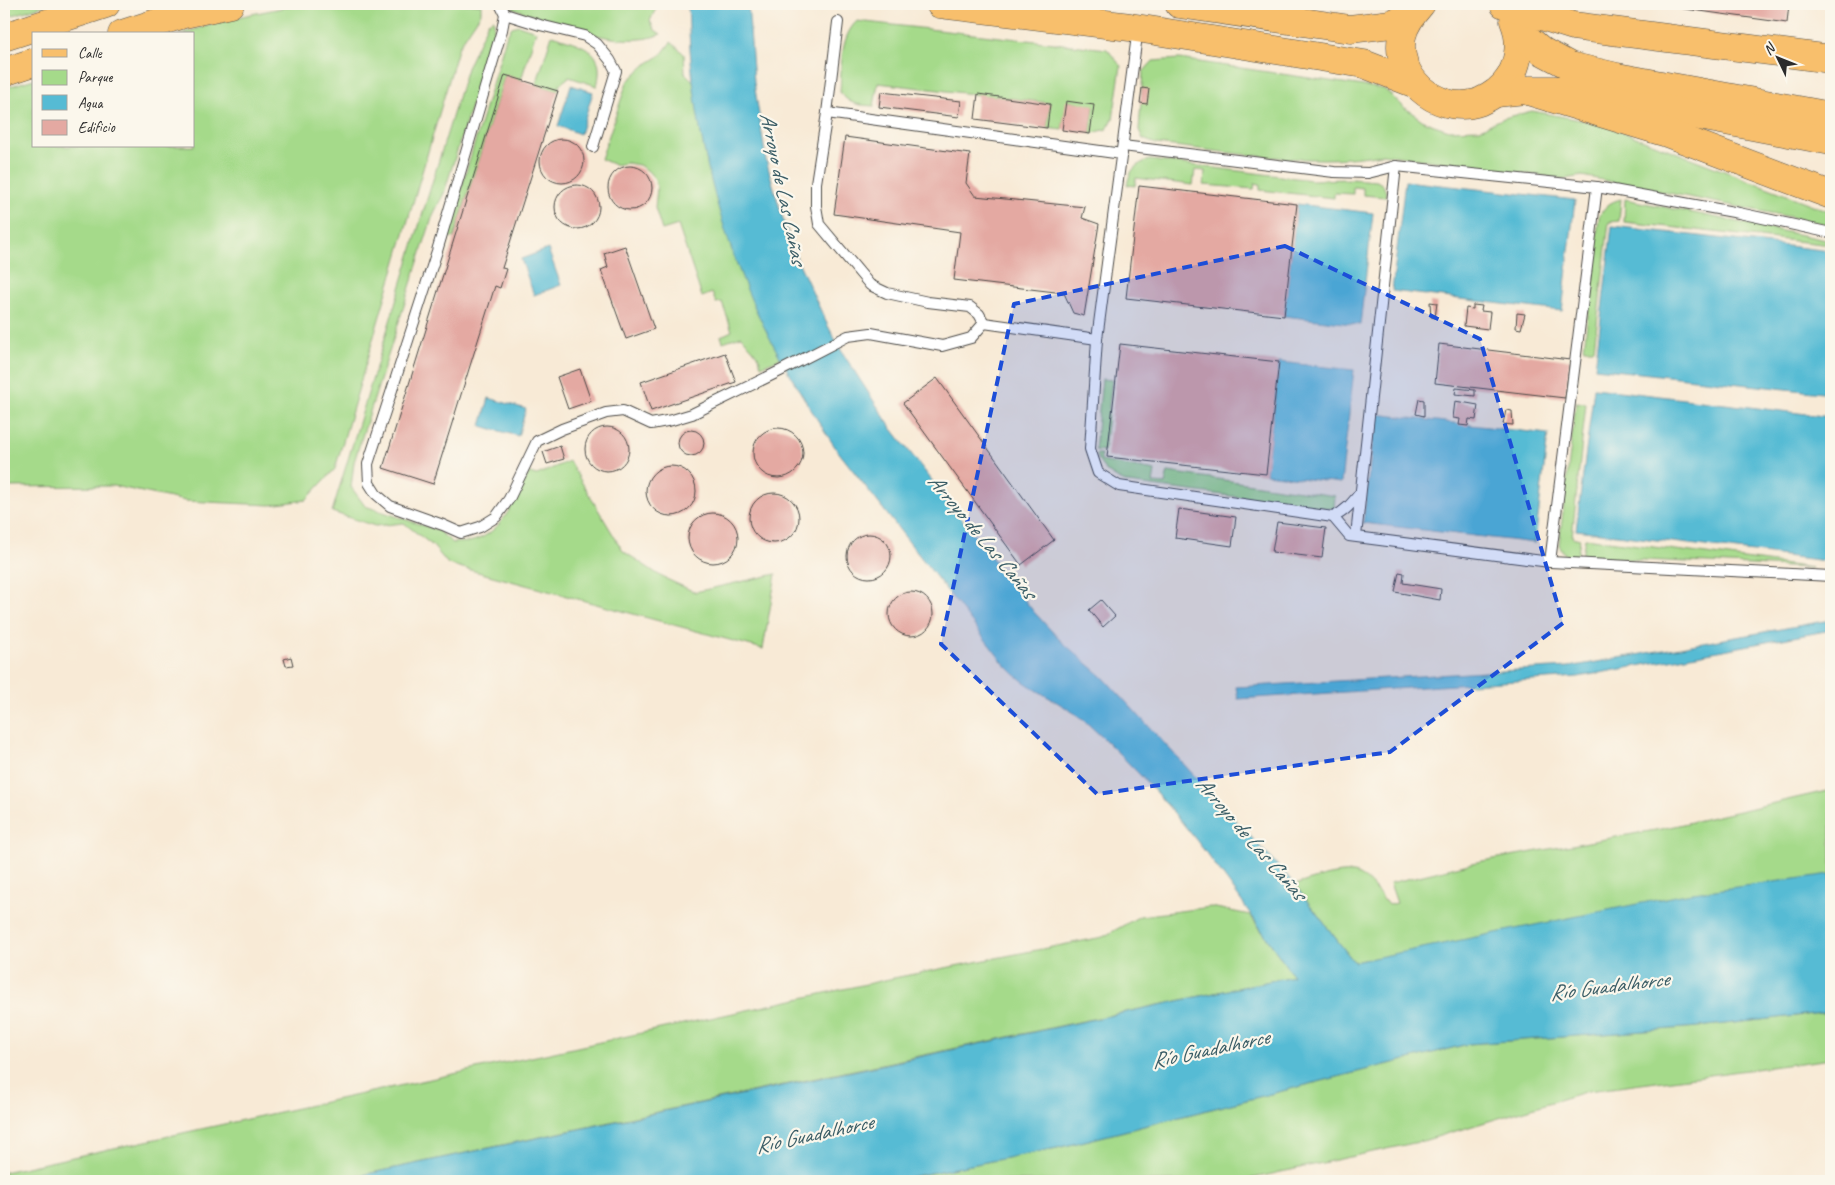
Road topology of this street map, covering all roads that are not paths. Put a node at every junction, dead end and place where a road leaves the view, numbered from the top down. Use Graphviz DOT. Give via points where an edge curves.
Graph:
graph roads {
  1 [pos="106,4"];
  2 [pos="230,4"];
  3 [pos="500,4"];
  4 [pos="940,4"];
  5 [pos="1179,4"];
  6 [pos="1503,4"];
  7 [pos="1416,9"];
  8 [pos="505,14"];
  9 [pos="838,22"];
  10 [pos="1138,28"];
  11 [pos="1518,31"];
  12 [pos="128,32"];
  13 [pos="4,37"];
  14 [pos="1831,59"];
  15 [pos="32,63"];
  16 [pos="4,72"];
  17 [pos="1413,83"];
  18 [pos="1525,90"];
  19 [pos="1496,93"];
  20 [pos="827,113"];
  21 [pos="1831,116"];
  22 [pos="1831,141"];
  23 [pos="593,147"];
  24 [pos="1122,150"];
  25 [pos="1396,166"];
  26 [pos="1597,187"];
  27 [pos="1831,194"];
  28 [pos="1831,233"];
  29 [pos="984,323"];
  30 [pos="1097,339"];
  31 [pos="1360,492"];
  32 [pos="1334,517"];
  33 [pos="1356,536"];
  34 [pos="1550,562"];
  35 [pos="1831,576"];
  1 -- 13 [label="main road"];
  2 -- 12 [label="main road" via="184,14"];
  3 -- 8 [label="lane"];
  4 -- 10 [label="main road"];
  5 -- 7 [label="main road" via="1350,29 1391,24"];
  6 -- 11 [label="main road"];
  6 -- 14 [label="main road" via="1573,26"];
  7 -- 17 [label="main road" via="1402,39 1403,62"];
  8 -- 23 [label="lane" via="585,36 597,44 610,60 616,71"];
  8 -- 29 [label="lane" via="437,251 368,464 370,483 376,494 390,506 461,533 496,518 509,499 536,441 562,429 606,413 623,411 651,424 692,414 848,336 872,334 942,346 971,338"];
  9 -- 20 [label="lane"];
  10 -- 17 [label="main road" via="1364,64"];
  10 -- 24 [label="lane"];
  11 -- 19 [label="main road" via="1519,54 1512,76"];
  11 -- 21 [label="main road" via="1542,51 1570,66"];
  15 -- 16 [label="main road"];
  17 -- 19 [label="main road" via="1431,98 1453,105 1476,104"];
  18 -- 19 [label="main road"];
  18 -- 22 [label="main road" via="1564,90"];
  18 -- 27 [label="main road" via="1664,132"];
  20 -- 24 [label="lane"];
  20 -- 29 [label="lane" via="816,183 819,224 870,285 887,293 970,307"];
  24 -- 25 [label="lane" via="1334,172 1368,173"];
  24 -- 30 [label="lane"];
  25 -- 26 [label="lane"];
  25 -- 31 [label="lane"];
  26 -- 28 [label="lane"];
  26 -- 34 [label="lane"];
  29 -- 30 [label="lane"];
  30 -- 32 [label="lane" via="1090,449 1098,473 1119,486"];
  31 -- 32 [label="lane" via="1342,514"];
  31 -- 33 [label="lane"];
  32 -- 33 [label="lane" via="1349,536"];
  33 -- 34 [label="lane"];
  34 -- 35 [label="lane"];
}
